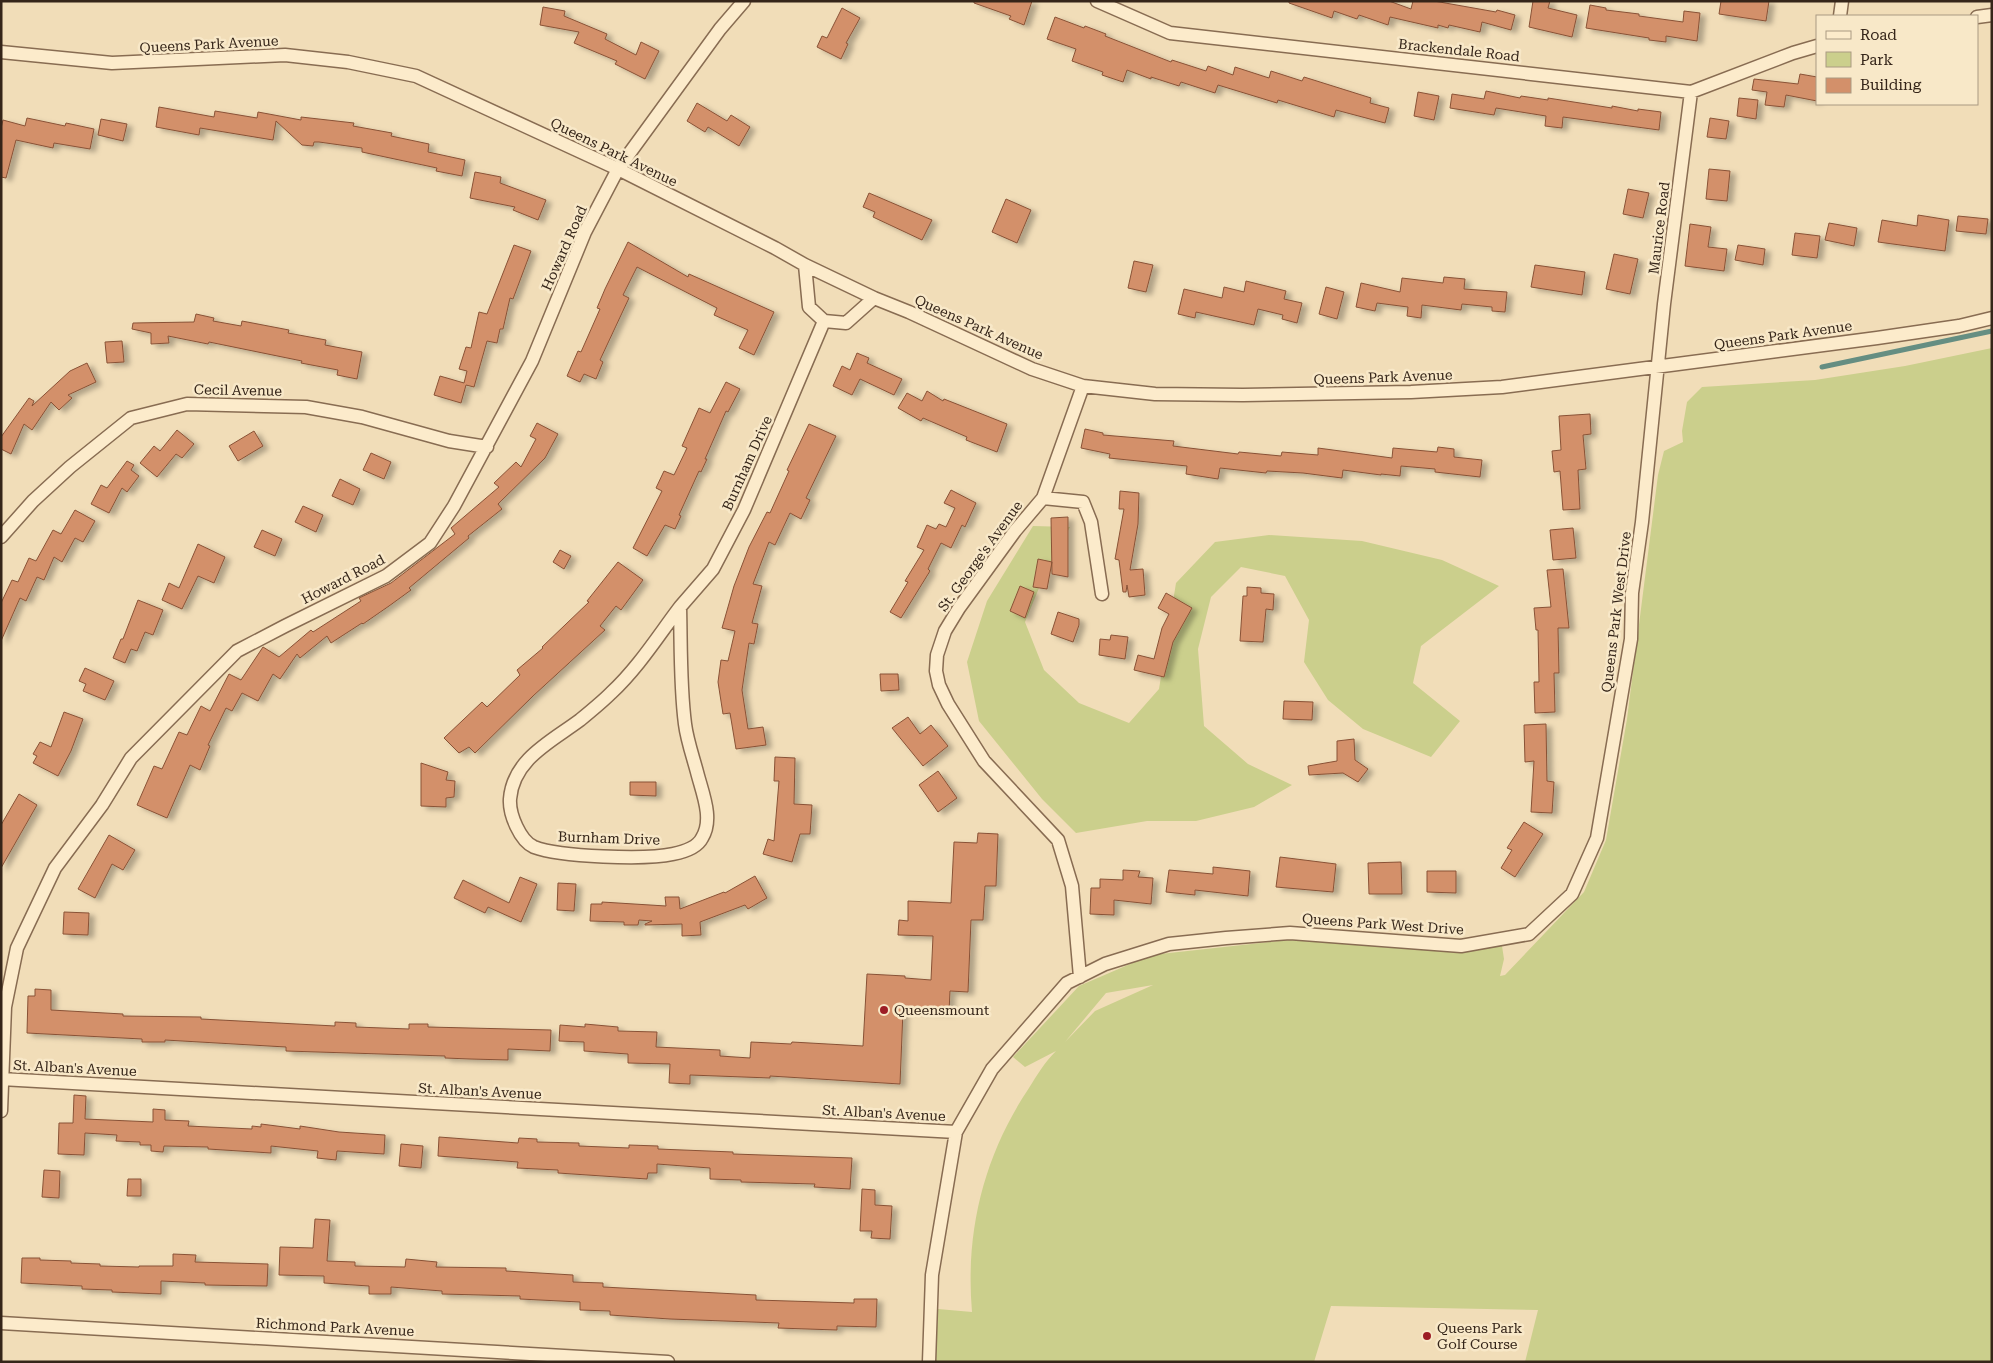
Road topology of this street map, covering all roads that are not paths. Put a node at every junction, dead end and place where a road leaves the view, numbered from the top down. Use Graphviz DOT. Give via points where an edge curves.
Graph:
graph roads {
  1 [pos="744,1"];
  2 [pos="1097,1"];
  3 [pos="1842,1"];
  4 [pos="1840,15"];
  5 [pos="1992,15"];
  6 [pos="1978,17"];
  7 [pos="1816,46"];
  8 [pos="1,52"];
  9 [pos="1691,92"];
  10 [pos="618,170"];
  11 [pos="805,265"];
  12 [pos="874,298"];
  13 [pos="1992,318"];
  14 [pos="824,322"];
  15 [pos="1657,368"];
  16 [pos="1084,386"];
  17 [pos="487,447"];
  18 [pos="1043,498"];
  19 [pos="1,537"];
  20 [pos="1102,594"];
  21 [pos="680,607"];
  22 [pos="1080,976"];
  23 [pos="2,1079"];
  24 [pos="1,1111"];
  25 [pos="956,1132"];
  26 [pos="1,1323"];
  27 [pos="668,1362"];
  28 [pos="929,1362"];
  1 -- 10 [label="street, Howard Road" via="720,29"];
  2 -- 9 [label="street, Brackendale Road" via="1170,33"];
  3 -- 4 [label="street"];
  5 -- 6 [label="street"];
  7 -- 9 [label="street, Brackendale Road"];
  8 -- 10 [label="street, Queens Park Avenue" via="112,63 285,55 348,62 416,76"];
  9 -- 15 [label="street, Maurice Road"];
  10 -- 11 [label="street, Queens Park Avenue"];
  10 -- 17 [label="street, Howard Road" via="585,232 532,361"];
  11 -- 12 [label="street, Queens Park Avenue"];
  11 -- 14 [label="street" via="808,307"];
  12 -- 14 [label="street" via="846,323"];
  12 -- 16 [label="street, Queens Park Avenue" via="1032,369"];
  13 -- 15 [label="street, Queens Park Avenue" via="1950,327"];
  14 -- 21 [label="street, Burnham Drive" via="744,510 713,569"];
  15 -- 16 [label="street, Queens Park Avenue" via="1502,388 1411,392 1156,394"];
  15 -- 22 [label="street, Queens Park West Drive" via="1632,593 1630,639 1616,733 1597,838 1572,894 1529,934 1461,946 1290,933 1169,944 1105,964"];
  16 -- 18 [label="street, St. George's Avenue"];
  17 -- 19 [label="street, Cecil Avenue" via="306,407 187,404 131,418 33,501"];
  17 -- 23 [label="street, Howard Road" via="430,543 386,576 237,651 131,758 102,805 55,868 17,948 5,1008"];
  18 -- 20 [label="street" via="1083,502 1091,522"];
  18 -- 22 [label="street, St. George's Avenue" via="959,608 945,631 937,655 936,671 948,704 984,761 1058,840 1072,886"];
  21 -- 21 [label="street, Burnham Drive" via="685,725 705,800 707,822 702,839 691,849 649,856 560,854 532,847 518,831 510,810 513,784 521,768 556,735 612,692"];
  22 -- 25 [label="street, Queens Park West Drive" via="1067,983 992,1069"];
  23 -- 24 [label="street, Howard Road"];
  23 -- 25 [label="street, St. Alban's Avenue"];
  25 -- 28 [label="street, Queens Park West Drive" via="932,1275"];
  26 -- 27 [label="street, Richmond Park Avenue"];
}
